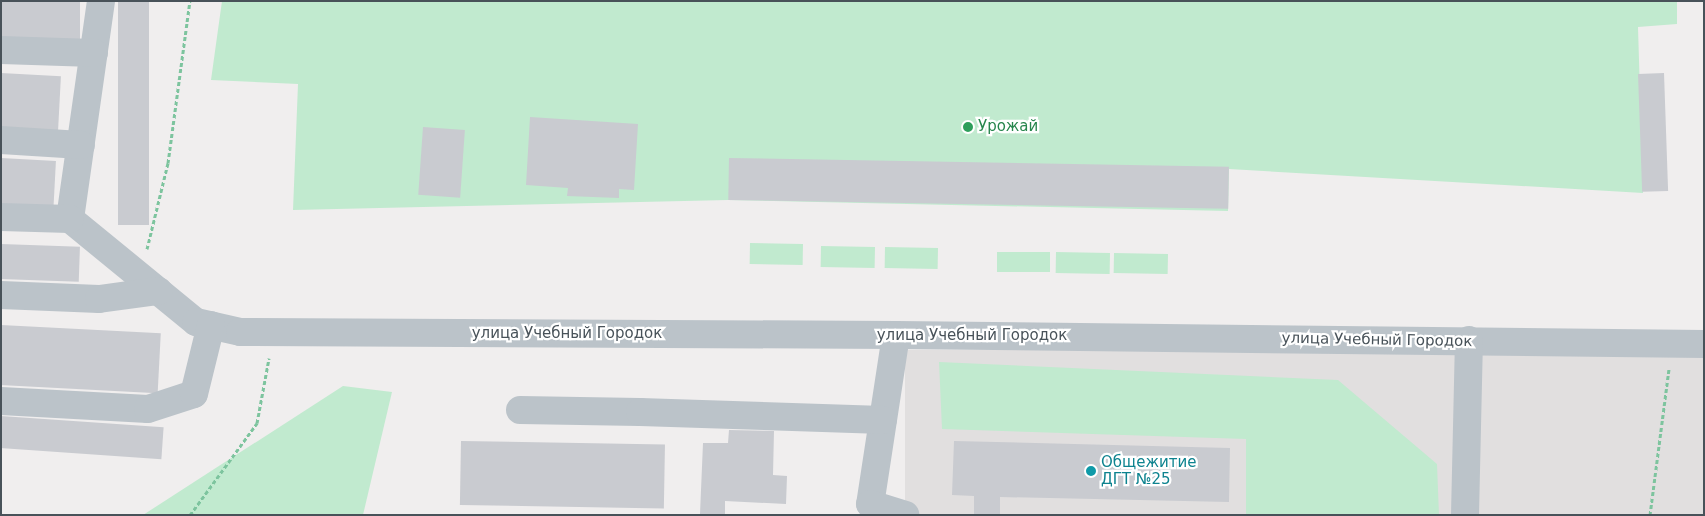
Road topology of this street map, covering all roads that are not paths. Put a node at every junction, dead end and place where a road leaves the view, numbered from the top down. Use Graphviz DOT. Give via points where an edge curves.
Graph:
graph roads {
  1 [pos="102,1"];
  2 [pos="1,50"];
  3 [pos="94,53"];
  4 [pos="1,140"];
  5 [pos="81,144"];
  6 [pos="1,217"];
  7 [pos="70,219"];
  8 [pos="149,283"];
  9 [pos="1,295"];
  10 [pos="211,325"];
  11 [pos="896,336"];
  12 [pos="1469,340"];
  13 [pos="1704,344"];
  14 [pos="1,401"];
  15 [pos="520,410"];
  16 [pos="883,420"];
  17 [pos="867,510"];
  18 [pos="905,515"];
  19 [pos="1465,515"];
  1 -- 3 [label="street"];
  2 -- 3 [label="street"];
  3 -- 5 [label="street"];
  4 -- 5 [label="street"];
  5 -- 7 [label="street"];
  6 -- 7 [label="street"];
  7 -- 8 [label="street, улица Учебный Городок"];
  8 -- 9 [label="street" via="99,299"];
  8 -- 10 [label="street, улица Учебный Городок" via="196,322"];
  10 -- 11 [label="street, улица Учебный Городок" via="240,332"];
  10 -- 14 [label="street" via="194,394 148,409"];
  11 -- 12 [label="street, улица Учебный Городок"];
  11 -- 16 [label="street"];
  12 -- 13 [label="street, улица Учебный Городок"];
  12 -- 19 [label="street"];
  15 -- 16 [label="street"];
  16 -- 17 [label="street"];
  17 -- 18 [label="street"];
}
